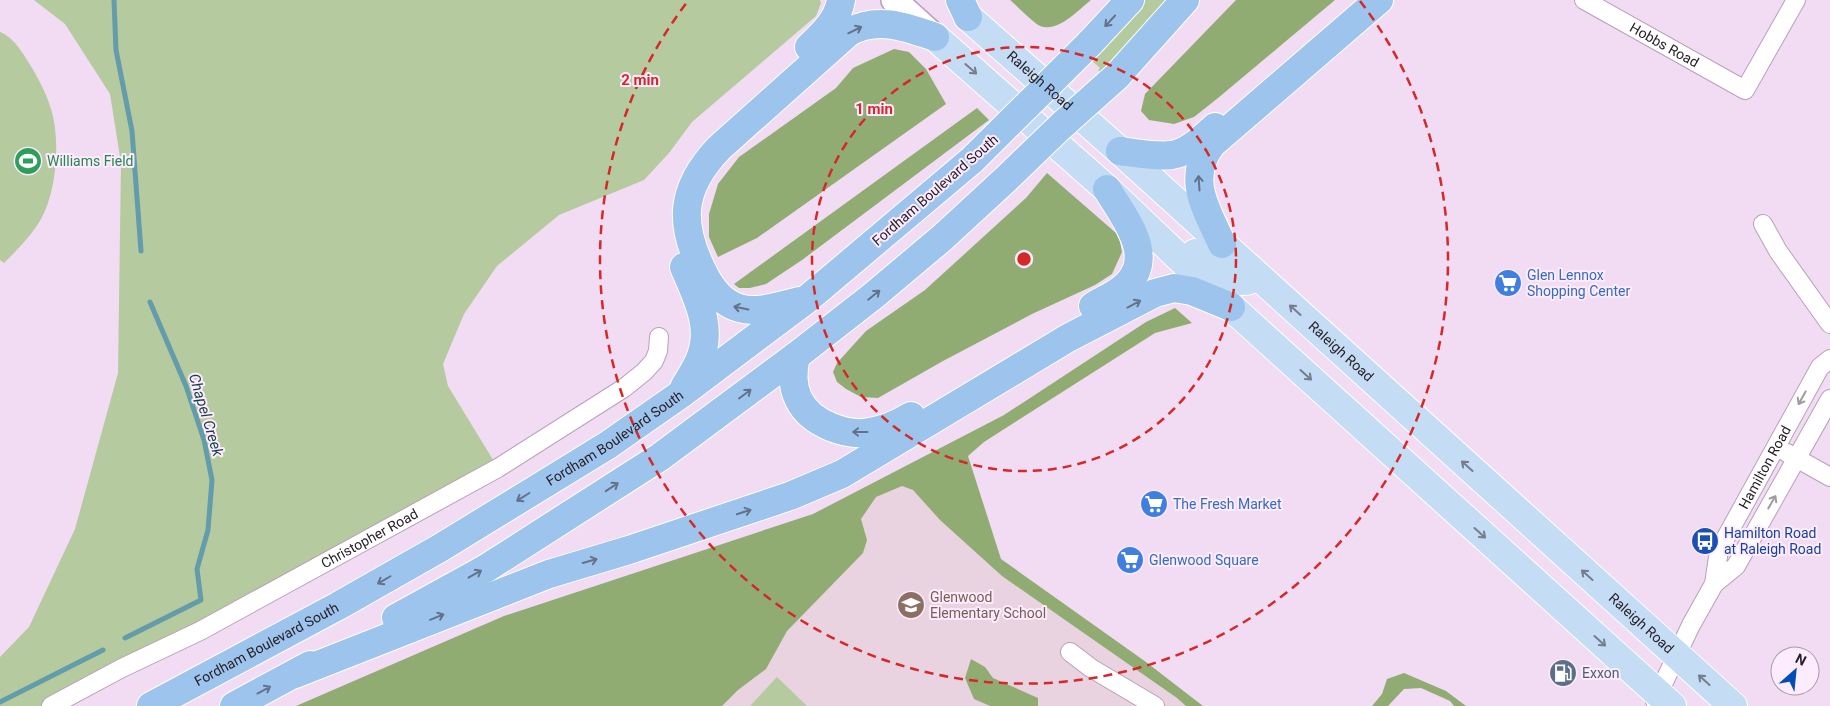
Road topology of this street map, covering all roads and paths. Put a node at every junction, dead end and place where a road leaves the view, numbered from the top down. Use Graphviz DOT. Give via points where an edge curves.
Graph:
graph roads {
  1 [pos="841,0"];
  2 [pos="894,0"];
  3 [pos="1130,0"];
  4 [pos="1185,0"];
  5 [pos="1359,0"];
  6 [pos="1379,0"];
  7 [pos="1584,0"];
  8 [pos="1796,0"];
  9 [pos="958,6"];
  10 [pos="935,37"];
  11 [pos="1120,151"];
  12 [pos="1107,188"];
  13 [pos="1763,224"];
  14 [pos="1222,244"];
  15 [pos="1257,276"];
  16 [pos="806,300"];
  17 [pos="1231,307"];
  18 [pos="1830,324"];
  19 [pos="659,337"];
  20 [pos="796,356"];
  21 [pos="1830,359"];
  22 [pos="681,394"];
  23 [pos="1830,399"];
  24 [pos="1775,446"];
  25 [pos="1797,459"];
  26 [pos="1830,477"];
  27 [pos="1714,584"];
  28 [pos="1070,652"];
  29 [pos="1676,654"];
  30 [pos="295,674"];
  31 [pos="1661,702"];
  32 [pos="51,706"];
  33 [pos="151,706"];
  34 [pos="234,706"];
  35 [pos="1155,706"];
  36 [pos="1733,706"];
  1 -- 22 [label="highway" via="837,15 827,29 702,142 678,179 673,229 705,327 700,360"];
  2 -- 10 [label="main road"];
  3 -- 16 [label="highway, Fordham Boulevard South, one-way, bridge" via="972,160"];
  20 -- 4 [label="highway, one-way, bridge" via="942,238 1117,76"];
  5 -- 11 [label="highway" via="1196,144 1173,155"];
  14 -- 6 [label="highway, one-way" via="1199,187 1205,153"];
  7 -- 8 [label="street, Hobbs Road" via="1745,90"];
  9 -- 11 [label="main road, Raleigh Road"];
  10 -- 12 [label="main road, one-way"];
  16 -- 10 [label="highway, one-way" via="744,310 720,297 695,256 688,232 687,205 701,169 719,148 849,32 867,25 883,24"];
  11 -- 14 [label="main road, Raleigh Road"];
  12 -- 15 [label="main road" via="1225,275 1244,281"];
  12 -- 17 [label="main road"];
  12 -- 20 [label="highway, one-way" via="1140,253 1133,278 1123,288 892,427 863,433 841,431 817,421 805,411 795,387"];
  13 -- 18 [label="street" via="1778,251"];
  14 -- 15 [label="main road, Raleigh Road"];
  29 -- 15 [label="main road, Raleigh Road, one-way"];
  16 -- 22 [label="highway, Fordham Boulevard South"];
  30 -- 17 [label="highway, one-way" via="549,574 790,496 842,474 1068,338 1155,293 1174,288 1192,291"];
  17 -- 31 [label="main road, one-way"];
  19 -- 32 [label="street, Christopher Road" via="654,362 644,372 498,468 200,631"];
  30 -- 20 [label="highway, one-way" via="493,563 660,456"];
  21 -- 24 [label="street, Hamilton Road, one-way" via="1820,367"];
  22 -- 33 [label="highway, Fordham Boulevard South, one-way" via="608,445 440,548"];
  23 -- 25 [label="street, Hamilton Road"];
  24 -- 25 [label="street"];
  24 -- 27 [label="street, Hamilton Road" via="1718,550"];
  25 -- 26 [label="street"];
  27 -- 25 [label="street, Hamilton Road, one-way" via="1736,566"];
  27 -- 29 [label="street, Hamilton Road"];
  28 -- 35 [label="street"];
  29 -- 31 [label="street, Hamilton Road"];
  36 -- 29 [label="main road, Raleigh Road, one-way"];
  34 -- 30 [label="highway, one-way"];
}
